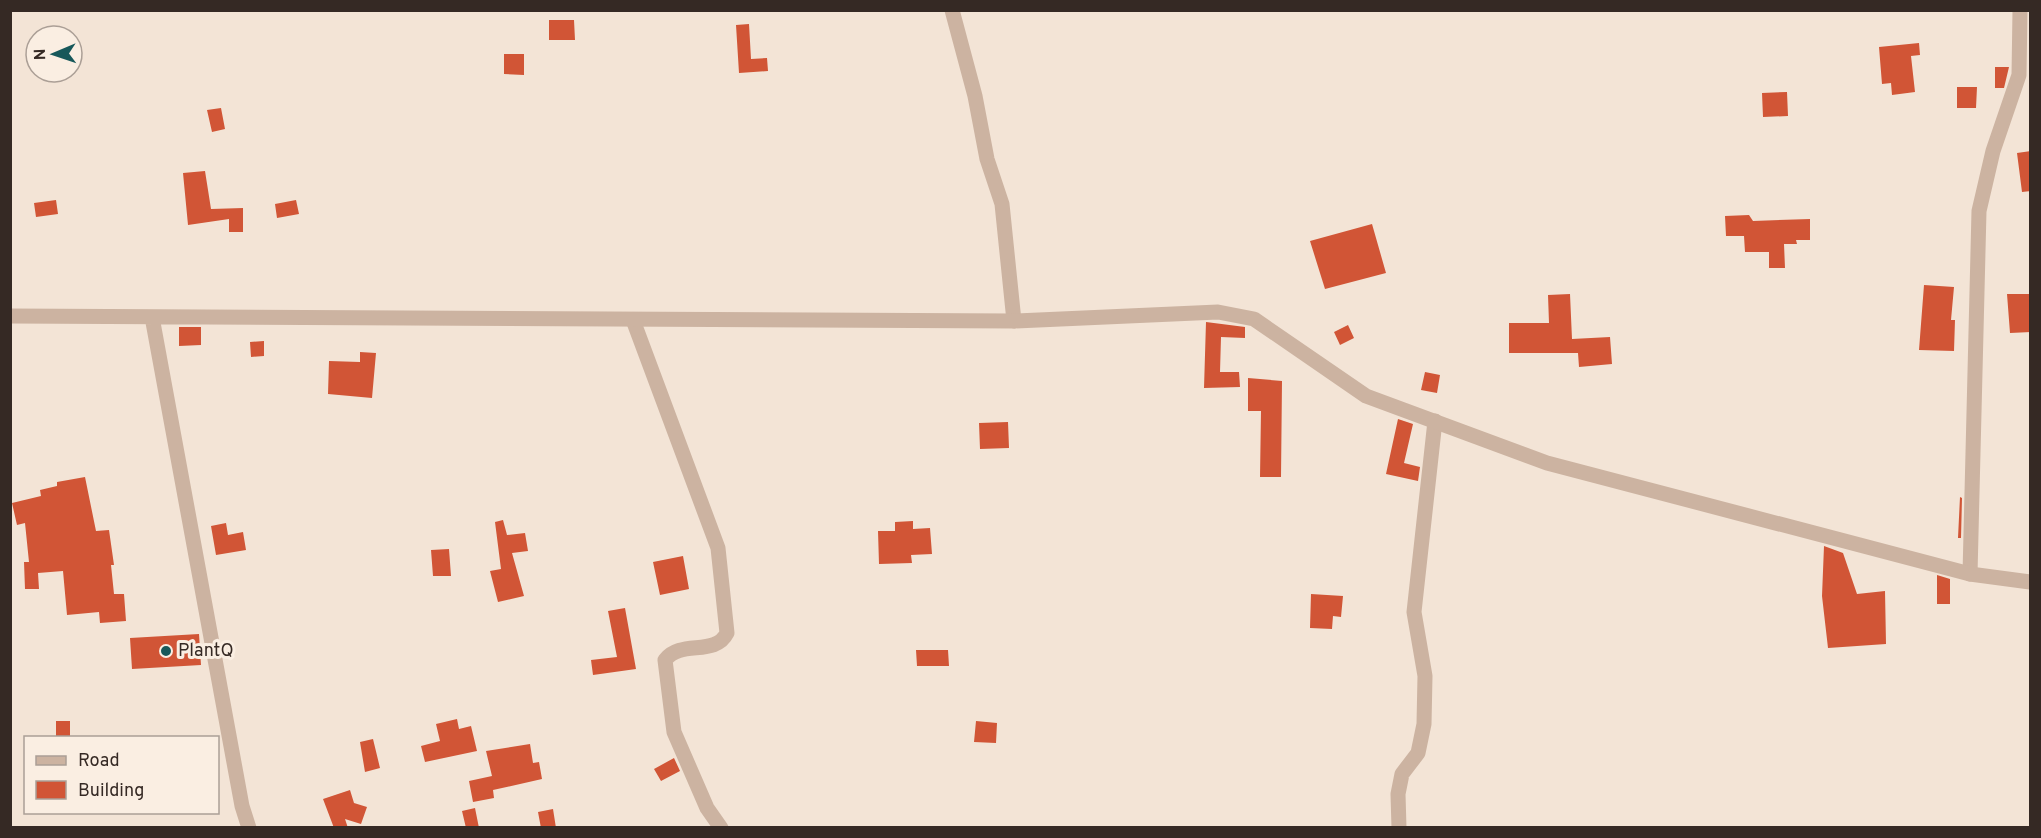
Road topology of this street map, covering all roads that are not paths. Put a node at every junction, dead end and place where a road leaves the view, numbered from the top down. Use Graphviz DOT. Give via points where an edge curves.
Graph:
graph roads {
  1 [pos="952,10"];
  2 [pos="2020,10"];
  3 [pos="10,316"];
  4 [pos="153,317"];
  5 [pos="633,320"];
  6 [pos="1014,321"];
  7 [pos="1435,421"];
  8 [pos="1970,574"];
  9 [pos="2031,582"];
  10 [pos="249,828"];
  11 [pos="721,828"];
  12 [pos="1399,828"];
  1 -- 6 [label="street" via="987,159 1002,204"];
  2 -- 8 [label="street" via="2019,75 1993,151 1979,212"];
  3 -- 4 [label="street"];
  4 -- 5 [label="street"];
  4 -- 10 [label="street"];
  5 -- 6 [label="street"];
  5 -- 11 [label="street" via="718,548 727,633 724,640 715,645 676,649 665,660 674,732 707,808"];
  6 -- 7 [label="street" via="1218,312 1254,320 1366,396"];
  7 -- 8 [label="street" via="1547,463"];
  7 -- 12 [label="street" via="1414,612 1425,676 1424,724 1418,753 1402,774"];
  8 -- 9 [label="street"];
}
